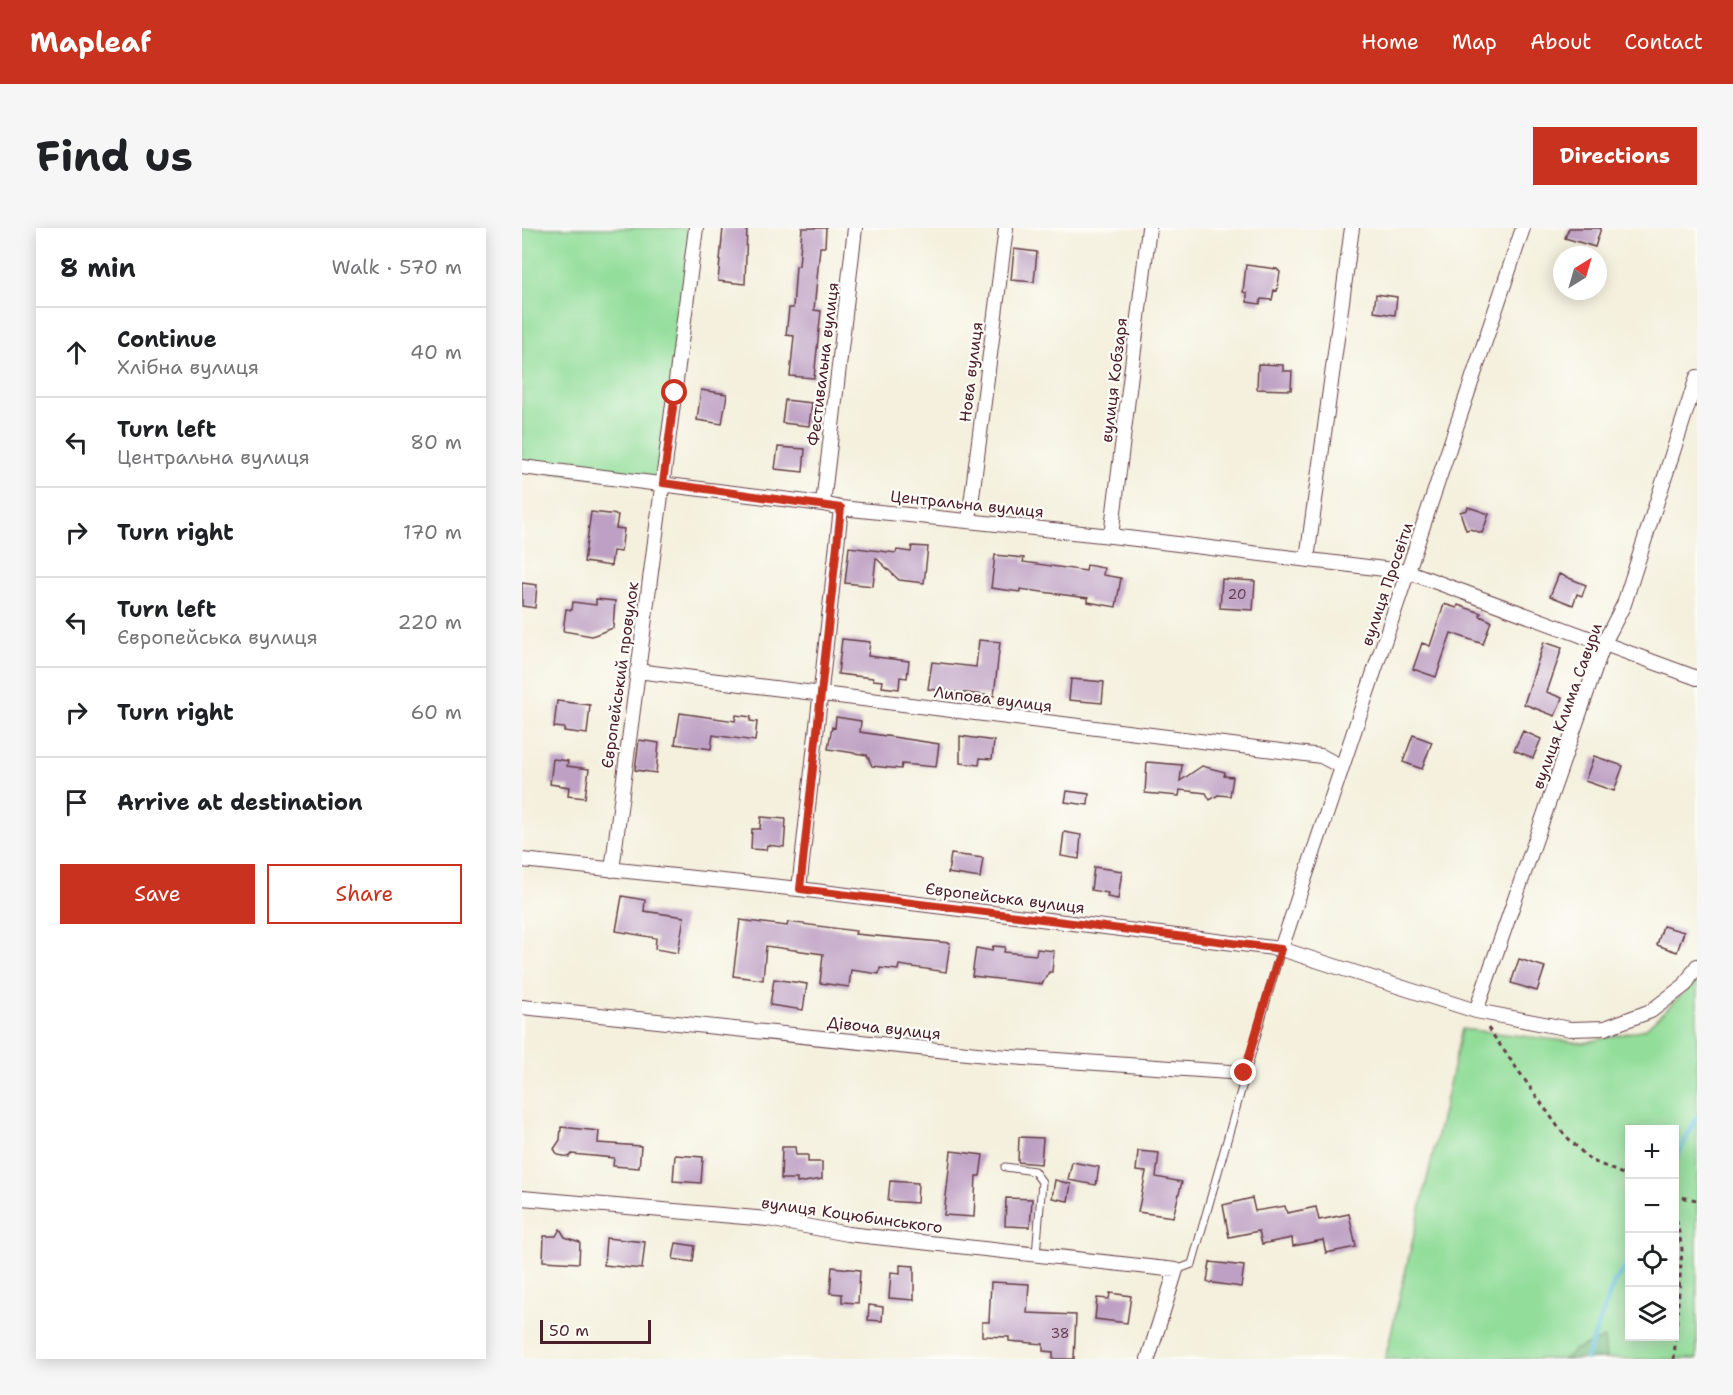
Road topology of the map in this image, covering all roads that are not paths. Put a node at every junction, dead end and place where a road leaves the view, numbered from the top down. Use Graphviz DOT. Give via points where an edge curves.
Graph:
graph roads {
  1 [pos="696,228"];
  2 [pos="855,228"];
  3 [pos="1006,228"];
  4 [pos="1149,228"];
  5 [pos="1352,228"];
  6 [pos="1523,228"];
  7 [pos="1697,377"];
  8 [pos="522,467"];
  9 [pos="663,483"];
  10 [pos="823,504"];
  11 [pos="841,508"];
  12 [pos="969,520"];
  13 [pos="1112,536"];
  14 [pos="1307,559"];
  15 [pos="1409,572"];
  16 [pos="1604,643"];
  17 [pos="637,670"];
  18 [pos="1697,678"];
  19 [pos="819,694"];
  20 [pos="1342,767"];
  21 [pos="522,860"];
  22 [pos="612,870"];
  23 [pos="800,889"];
  24 [pos="1281,949"];
  25 [pos="1697,966"];
  26 [pos="522,1007"];
  27 [pos="1476,1011"];
  28 [pos="1244,1073"];
  29 [pos="1005,1167"];
  30 [pos="522,1198"];
  31 [pos="1036,1255"];
  32 [pos="1176,1270"];
  33 [pos="1148,1359"];
  1 -- 9 [label="street, Європейський провулок"];
  2 -- 10 [label="street, Фестивальна вулиця"];
  3 -- 12 [label="street, Нова вулиця"];
  4 -- 13 [label="street, вулиця Кобзаря"];
  5 -- 14 [label="street"];
  6 -- 15 [label="street, вулиця Просвіти"];
  7 -- 16 [label="street, вулиця Клима Савури" via="1624,604"];
  8 -- 9 [label="street, Центральна вулиця"];
  9 -- 10 [label="street, Центральна вулиця"];
  9 -- 17 [label="street, Європейський провулок"];
  10 -- 11 [label="street, Центральна вулиця"];
  11 -- 12 [label="street, Центральна вулиця"];
  11 -- 19 [label="street"];
  12 -- 13 [label="street, Центральна вулиця"];
  13 -- 14 [label="street, Центральна вулиця"];
  14 -- 15 [label="street, Центральна вулиця"];
  15 -- 16 [label="street, Центральна вулиця"];
  15 -- 20 [label="street, вулиця Просвіти"];
  16 -- 18 [label="street, Центральна вулиця"];
  16 -- 27 [label="street, вулиця Клима Савури"];
  17 -- 19 [label="street, Липова вулиця"];
  17 -- 22 [label="street, Європейський провулок"];
  19 -- 20 [label="street, Липова вулиця" via="1321,756"];
  19 -- 23 [label="street"];
  20 -- 24 [label="street, вулиця Просвіти"];
  21 -- 22 [label="street, Європейська вулиця"];
  22 -- 23 [label="street, Європейська вулиця"];
  23 -- 24 [label="street, Європейська вулиця"];
  24 -- 27 [label="street, Європейська вулиця"];
  24 -- 28 [label="lane"];
  25 -- 27 [label="street, Європейська вулиця" via="1685,986 1651,1011 1605,1028 1570,1029"];
  26 -- 28 [label="street, Дівоча вулиця" via="996,1056"];
  28 -- 32 [label="lane" via="1192,1264"];
  29 -- 31 [label="lane" via="1034,1171 1042,1182"];
  30 -- 31 [label="street, вулиця Коцюбинського" via="768,1218 848,1234"];
  31 -- 32 [label="street, вулиця Коцюбинського"];
  32 -- 33 [label="street"];
}
